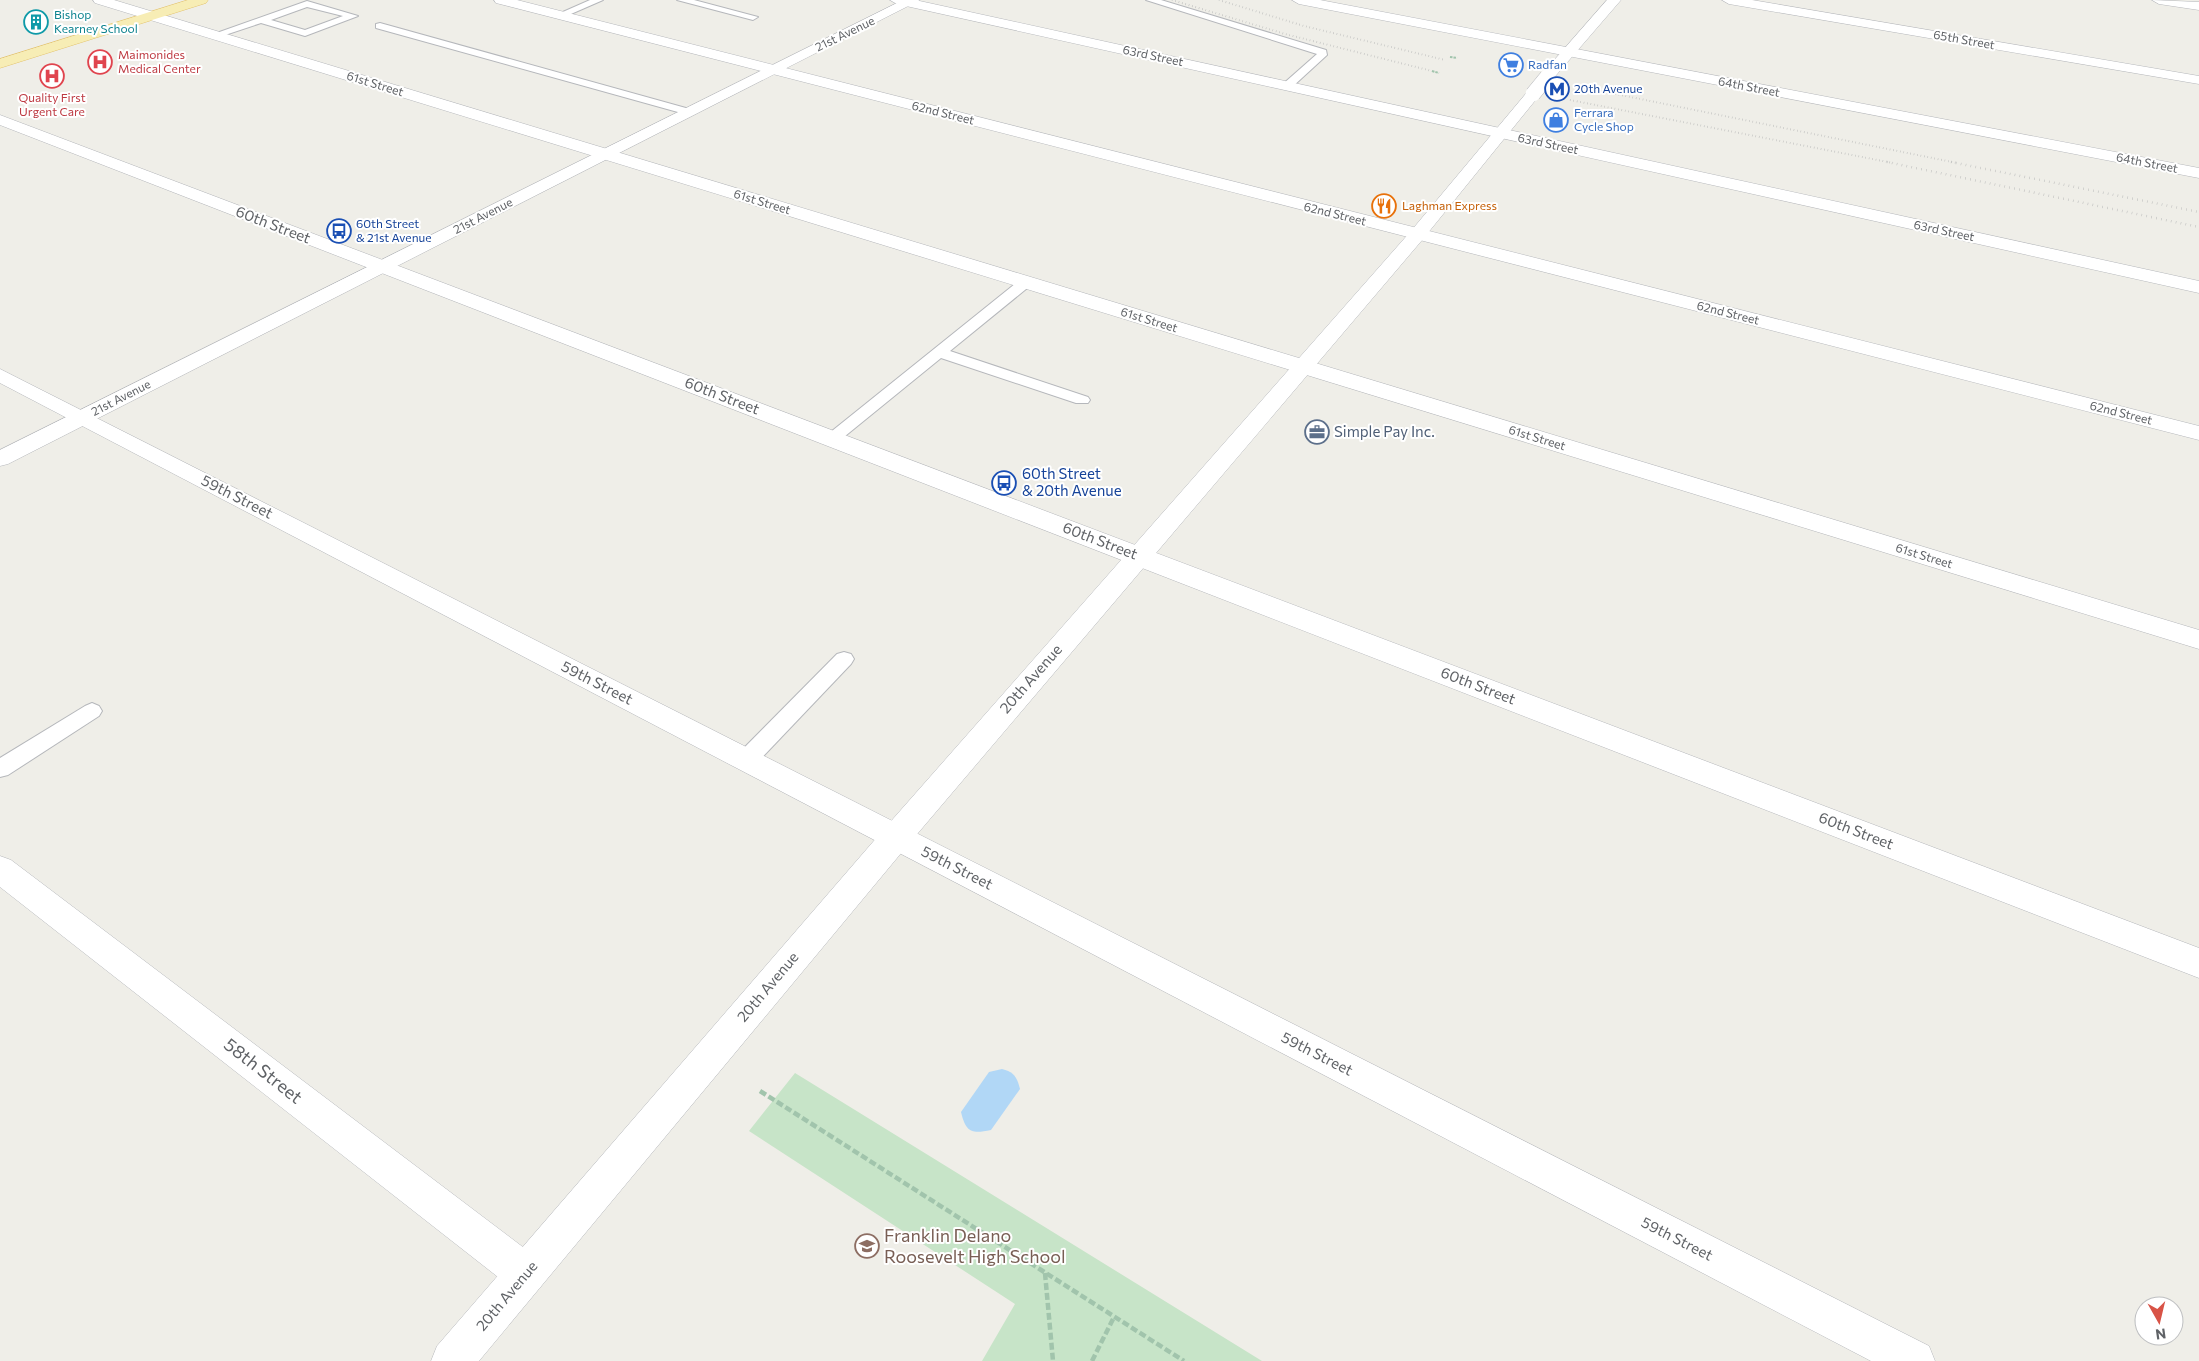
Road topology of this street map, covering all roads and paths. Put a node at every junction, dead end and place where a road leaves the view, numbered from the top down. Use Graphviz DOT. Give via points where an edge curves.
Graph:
graph roads {
  1 [pos="100,0"];
  2 [pos="201,0"];
  3 [pos="502,0"];
  4 [pos="598,0"];
  5 [pos="682,0"];
  6 [pos="1150,0"];
  7 [pos="1299,0"];
  8 [pos="1614,0"];
  9 [pos="1729,0"];
  10 [pos="2160,0"];
  11 [pos="906,1"];
  12 [pos="2199,6"];
  13 [pos="561,15"];
  14 [pos="150,16"];
  15 [pos="753,17"];
  16 [pos="261,20"];
  17 [pos="380,26"];
  18 [pos="216,35"];
  19 [pos="1569,52"];
  20 [pos="1450,57"];
  21 [pos="1457,58"];
  22 [pos="0,64"];
  23 [pos="773,70"];
  24 [pos="1432,72"];
  25 [pos="1439,73"];
  26 [pos="2199,80"];
  27 [pos="1287,86"];
  28 [pos="689,112"];
  29 [pos="0,120"];
  30 [pos="1500,133"];
  31 [pos="605,154"];
  32 [pos="2199,173"];
  33 [pos="1416,235"];
  34 [pos="382,267"];
  35 [pos="1026,282"];
  36 [pos="2199,287"];
  37 [pos="939,352"];
  38 [pos="1301,366"];
  39 [pos="0,375"];
  40 [pos="1082,400"];
  41 [pos="82,417"];
  42 [pos="2199,433"];
  43 [pos="833,438"];
  44 [pos="0,459"];
  45 [pos="1138,556"];
  46 [pos="2199,640"];
  47 [pos="844,660"];
  48 [pos="92,711"];
  49 [pos="746,760"];
  50 [pos="0,769"];
  51 [pos="896,837"];
  52 [pos="0,869"];
  53 [pos="2199,963"];
  54 [pos="760,1091"];
  55 [pos="1045,1273"];
  56 [pos="526,1274"];
  57 [pos="1114,1317"];
  58 [pos="452,1361"];
  59 [pos="1053,1361"];
  60 [pos="1092,1361"];
  61 [pos="1184,1361"];
  62 [pos="1914,1361"];
  1 -- 14 [label="street, 61st Street"];
  2 -- 14 [label="main road"];
  3 -- 13 [label="street, 62nd Street"];
  4 -- 13 [label="lane"];
  5 -- 15 [label="lane"];
  6 -- 27 [label="lane" via="1322,52"];
  7 -- 19 [label="street, 64th Street"];
  8 -- 19 [label="street, 20th Avenue"];
  9 -- 26 [label="street, 65th Street"];
  10 -- 12 [label="street"];
  11 -- 23 [label="street, 21st Avenue"];
  11 -- 27 [label="street, 63rd Street"];
  13 -- 23 [label="street, 62nd Street"];
  14 -- 18 [label="street, 61st Street"];
  14 -- 22 [label="main road"];
  16 -- 16 [label="lane" via="305,33 353,16 307,4"];
  16 -- 18 [label="lane"];
  17 -- 28 [label="lane"];
  18 -- 31 [label="street, 61st Street"];
  19 -- 30 [label="street, 20th Avenue, bridge"];
  19 -- 32 [label="street, 64th Street"];
  20 -- 21 [label="path"];
  23 -- 28 [label="street, 21st Avenue"];
  23 -- 33 [label="street, 62nd Street"];
  24 -- 25 [label="path"];
  27 -- 30 [label="street, 63rd Street"];
  28 -- 31 [label="street, 21st Avenue"];
  29 -- 34 [label="street, 60th Street"];
  30 -- 33 [label="street, 20th Avenue"];
  30 -- 36 [label="street, 63rd Street"];
  31 -- 34 [label="street, 21st Avenue"];
  31 -- 35 [label="street, 61st Street"];
  33 -- 38 [label="street, 20th Avenue"];
  33 -- 42 [label="street, 62nd Street"];
  34 -- 41 [label="street, 21st Avenue"];
  34 -- 43 [label="street, 60th Street"];
  35 -- 37 [label="lane"];
  35 -- 38 [label="street, 61st Street"];
  37 -- 40 [label="lane"];
  37 -- 43 [label="lane"];
  38 -- 45 [label="street, 20th Avenue"];
  38 -- 46 [label="street, 61st Street"];
  39 -- 41 [label="street, 59th Street"];
  41 -- 44 [label="street, 21st Avenue"];
  41 -- 49 [label="street, 59th Street"];
  43 -- 45 [label="street, 60th Street"];
  45 -- 51 [label="street, 20th Avenue"];
  45 -- 53 [label="street, 60th Street"];
  47 -- 49 [label="lane"];
  48 -- 50 [label="lane"];
  49 -- 51 [label="street, 59th Street"];
  51 -- 56 [label="street, 20th Avenue"];
  51 -- 62 [label="street, 59th Street"];
  52 -- 56 [label="street, 58th Street"];
  54 -- 55 [label="path"];
  55 -- 57 [label="path"];
  55 -- 59 [label="path"];
  56 -- 58 [label="street, 20th Avenue"];
  57 -- 60 [label="path"];
  57 -- 61 [label="path"];
}
